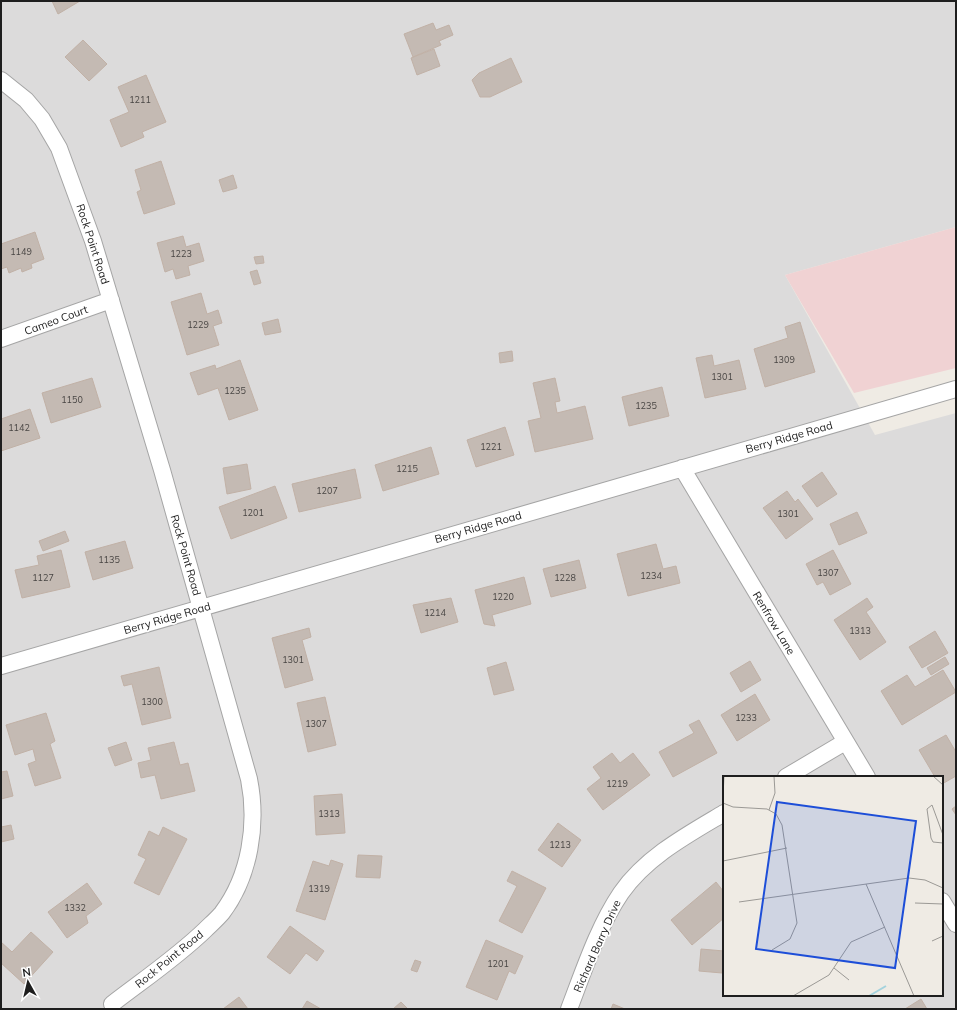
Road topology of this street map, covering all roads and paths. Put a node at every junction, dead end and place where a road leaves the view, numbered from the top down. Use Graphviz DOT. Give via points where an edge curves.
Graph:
graph roads {
  1 [pos="1,80"];
  2 [pos="111,300"];
  3 [pos="1,339"];
  4 [pos="956,389"];
  5 [pos="682,468"];
  6 [pos="201,608"];
  7 [pos="1,666"];
  8 [pos="846,742"];
  9 [pos="788,776"];
  10 [pos="866,776"];
  11 [pos="723,814"];
  12 [pos="943,903"];
  13 [pos="956,924"];
  14 [pos="112,1004"];
  15 [pos="569,1009"];
  1 -- 2 [label="street, Rock Point Road" via="26,100 42,119 59,148"];
  2 -- 3 [label="street, Cameo Court"];
  2 -- 6 [label="street, Rock Point Road"];
  4 -- 5 [label="street, Berry Ridge Road"];
  5 -- 6 [label="street, Berry Ridge Road"];
  5 -- 8 [label="street, Renfrow Lane"];
  6 -- 7 [label="street, Berry Ridge Road"];
  6 -- 14 [label="street, Rock Point Road" via="249,779 254,816 252,839 240,880 221,914 189,946"];
  8 -- 9 [label="street"];
  8 -- 10 [label="street, Renfrow Lane"];
  11 -- 15 [label="street, Richard Barry Drive" via="659,855 636,875 622,892 598,937"];
  12 -- 13 [label="street"];
}
